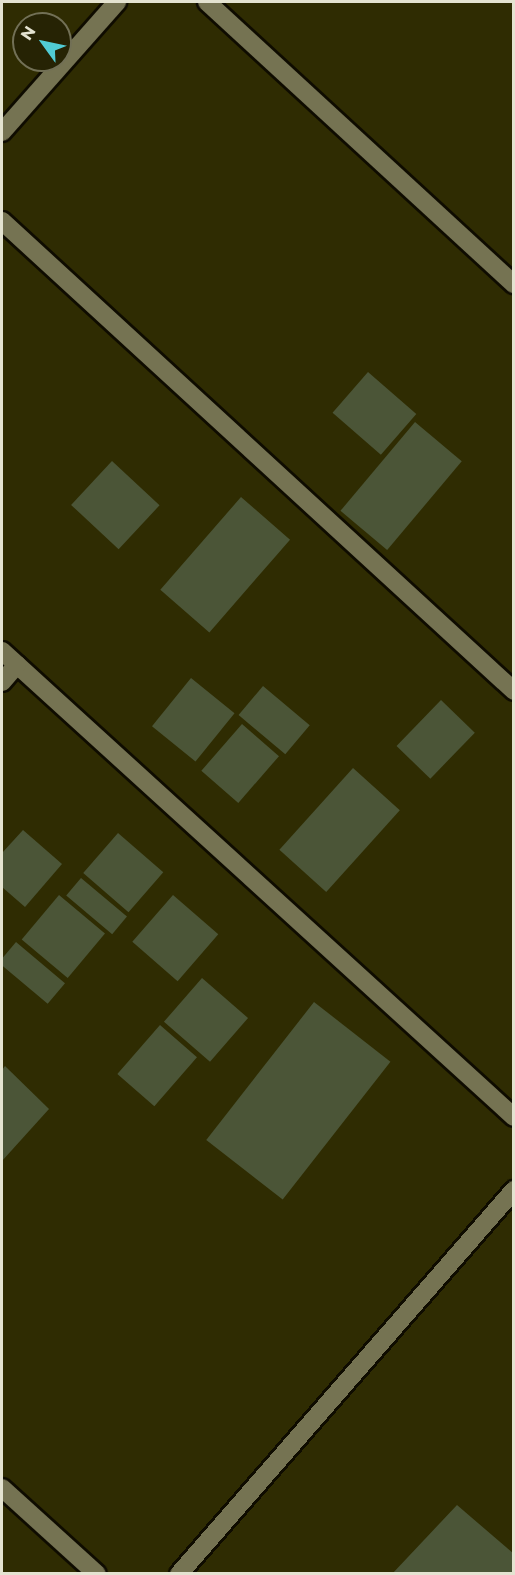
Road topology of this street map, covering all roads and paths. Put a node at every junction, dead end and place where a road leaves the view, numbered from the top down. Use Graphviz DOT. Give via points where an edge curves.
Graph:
graph roads {
  1 [pos="117,2"];
  2 [pos="207,2"];
  3 [pos="2,132"];
  4 [pos="2,221"];
  5 [pos="513,284"];
  6 [pos="2,651"];
  7 [pos="17,665"];
  8 [pos="2,682"];
  9 [pos="513,691"];
  10 [pos="513,1117"];
  11 [pos="513,1190"];
  12 [pos="2,1488"];
  13 [pos="97,1574"];
  14 [pos="179,1574"];
  1 -- 3 [label="street"];
  2 -- 5 [label="street"];
  4 -- 9 [label="street"];
  6 -- 7 [label="street"];
  7 -- 8 [label="street"];
  7 -- 10 [label="street"];
  11 -- 14 [label="street"];
  12 -- 13 [label="street"];
}
